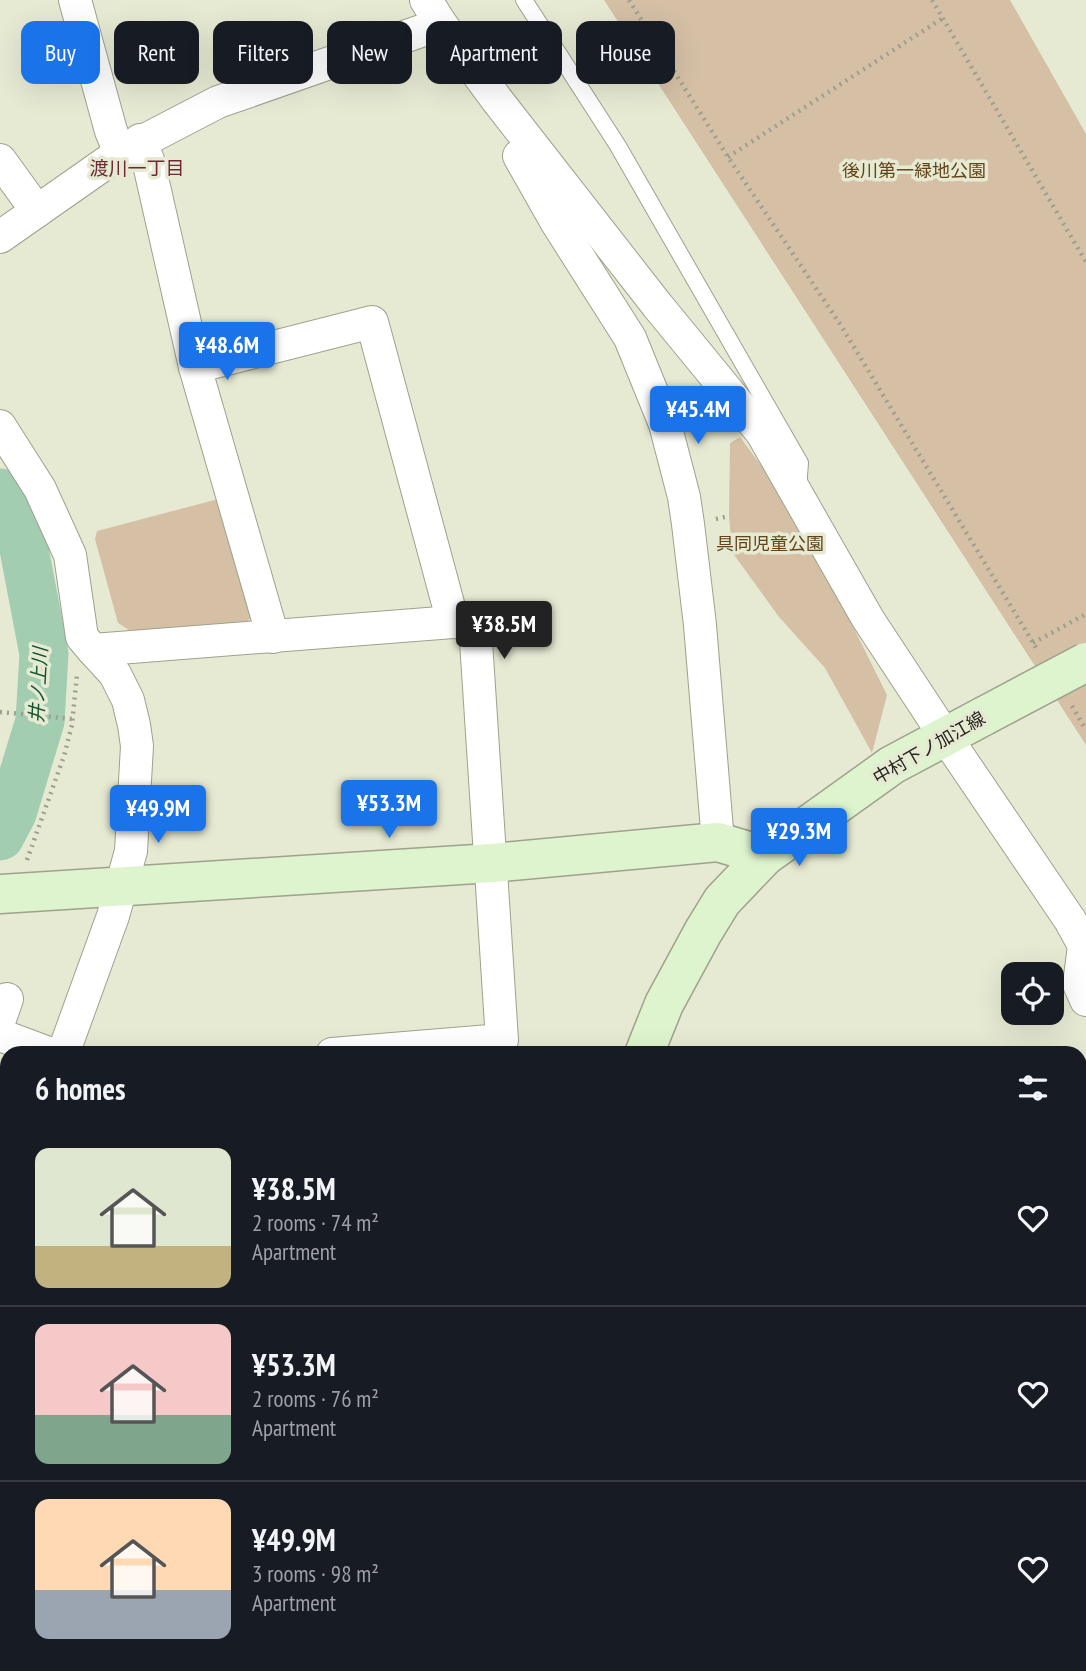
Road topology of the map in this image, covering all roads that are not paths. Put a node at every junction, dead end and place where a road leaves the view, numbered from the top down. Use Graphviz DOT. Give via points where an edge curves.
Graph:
graph roads {
  1 [pos="75,0"];
  2 [pos="524,0"];
  3 [pos="434,12"];
  4 [pos="497,100"];
  5 [pos="130,146"];
  6 [pos="0,160"];
  7 [pos="37,211"];
  8 [pos="0,237"];
  9 [pos="195,367"];
  10 [pos="0,426"];
  11 [pos="797,494"];
  12 [pos="453,622"];
  13 [pos="273,637"];
  14 [pos="93,650"];
  15 [pos="1086,662"];
  16 [pos="945,736"];
  17 [pos="718,842"];
  18 [pos="765,856"];
  19 [pos="492,863"];
  20 [pos="10,884"];
  21 [pos="122,888"];
  22 [pos="1085,948"];
  23 [pos="1086,1000"];
  24 [pos="0,1035"];
  25 [pos="30,1046"];
  26 [pos="66,1046"];
  27 [pos="429,1046"];
  28 [pos="647,1046"];
  1 -- 5 [label="street" via="111,131"];
  2 -- 11 [label="lane" via="618,146 800,463"];
  3 -- 4 [label="street"];
  3 -- 5 [label="street" via="218,102"];
  4 -- 11 [label="street" via="762,433"];
  4 -- 17 [label="street" via="507,139 630,338 665,424 684,497"];
  5 -- 7 [label="street"];
  5 -- 9 [label="street" via="148,160"];
  6 -- 7 [label="street"];
  7 -- 8 [label="street"];
  9 -- 12 [label="street" via="372,322"];
  9 -- 13 [label="street"];
  10 -- 14 [label="street" via="40,489 70,555 82,637"];
  11 -- 16 [label="street" via="868,619"];
  12 -- 13 [label="street"];
  12 -- 19 [label="street" via="467,623 476,641"];
  13 -- 14 [label="street"];
  14 -- 21 [label="street" via="128,700 137,746 131,851"];
  15 -- 16 [label="street, 中村下ノ加江線, bridge"];
  16 -- 18 [label="street, 中村下ノ加江線" via="892,765"];
  16 -- 22 [label="street"];
  17 -- 18 [label="street"];
  17 -- 19 [label="street"];
  18 -- 28 [label="street, 中村下ノ加江線" via="722,901 675,981"];
  19 -- 21 [label="street"];
  19 -- 27 [label="street" via="502,1040"];
  20 -- 21 [label="street"];
  21 -- 26 [label="street"];
  22 -- 23 [label="street" via="1079,984"];
  24 -- 25 [label="street"];
}
